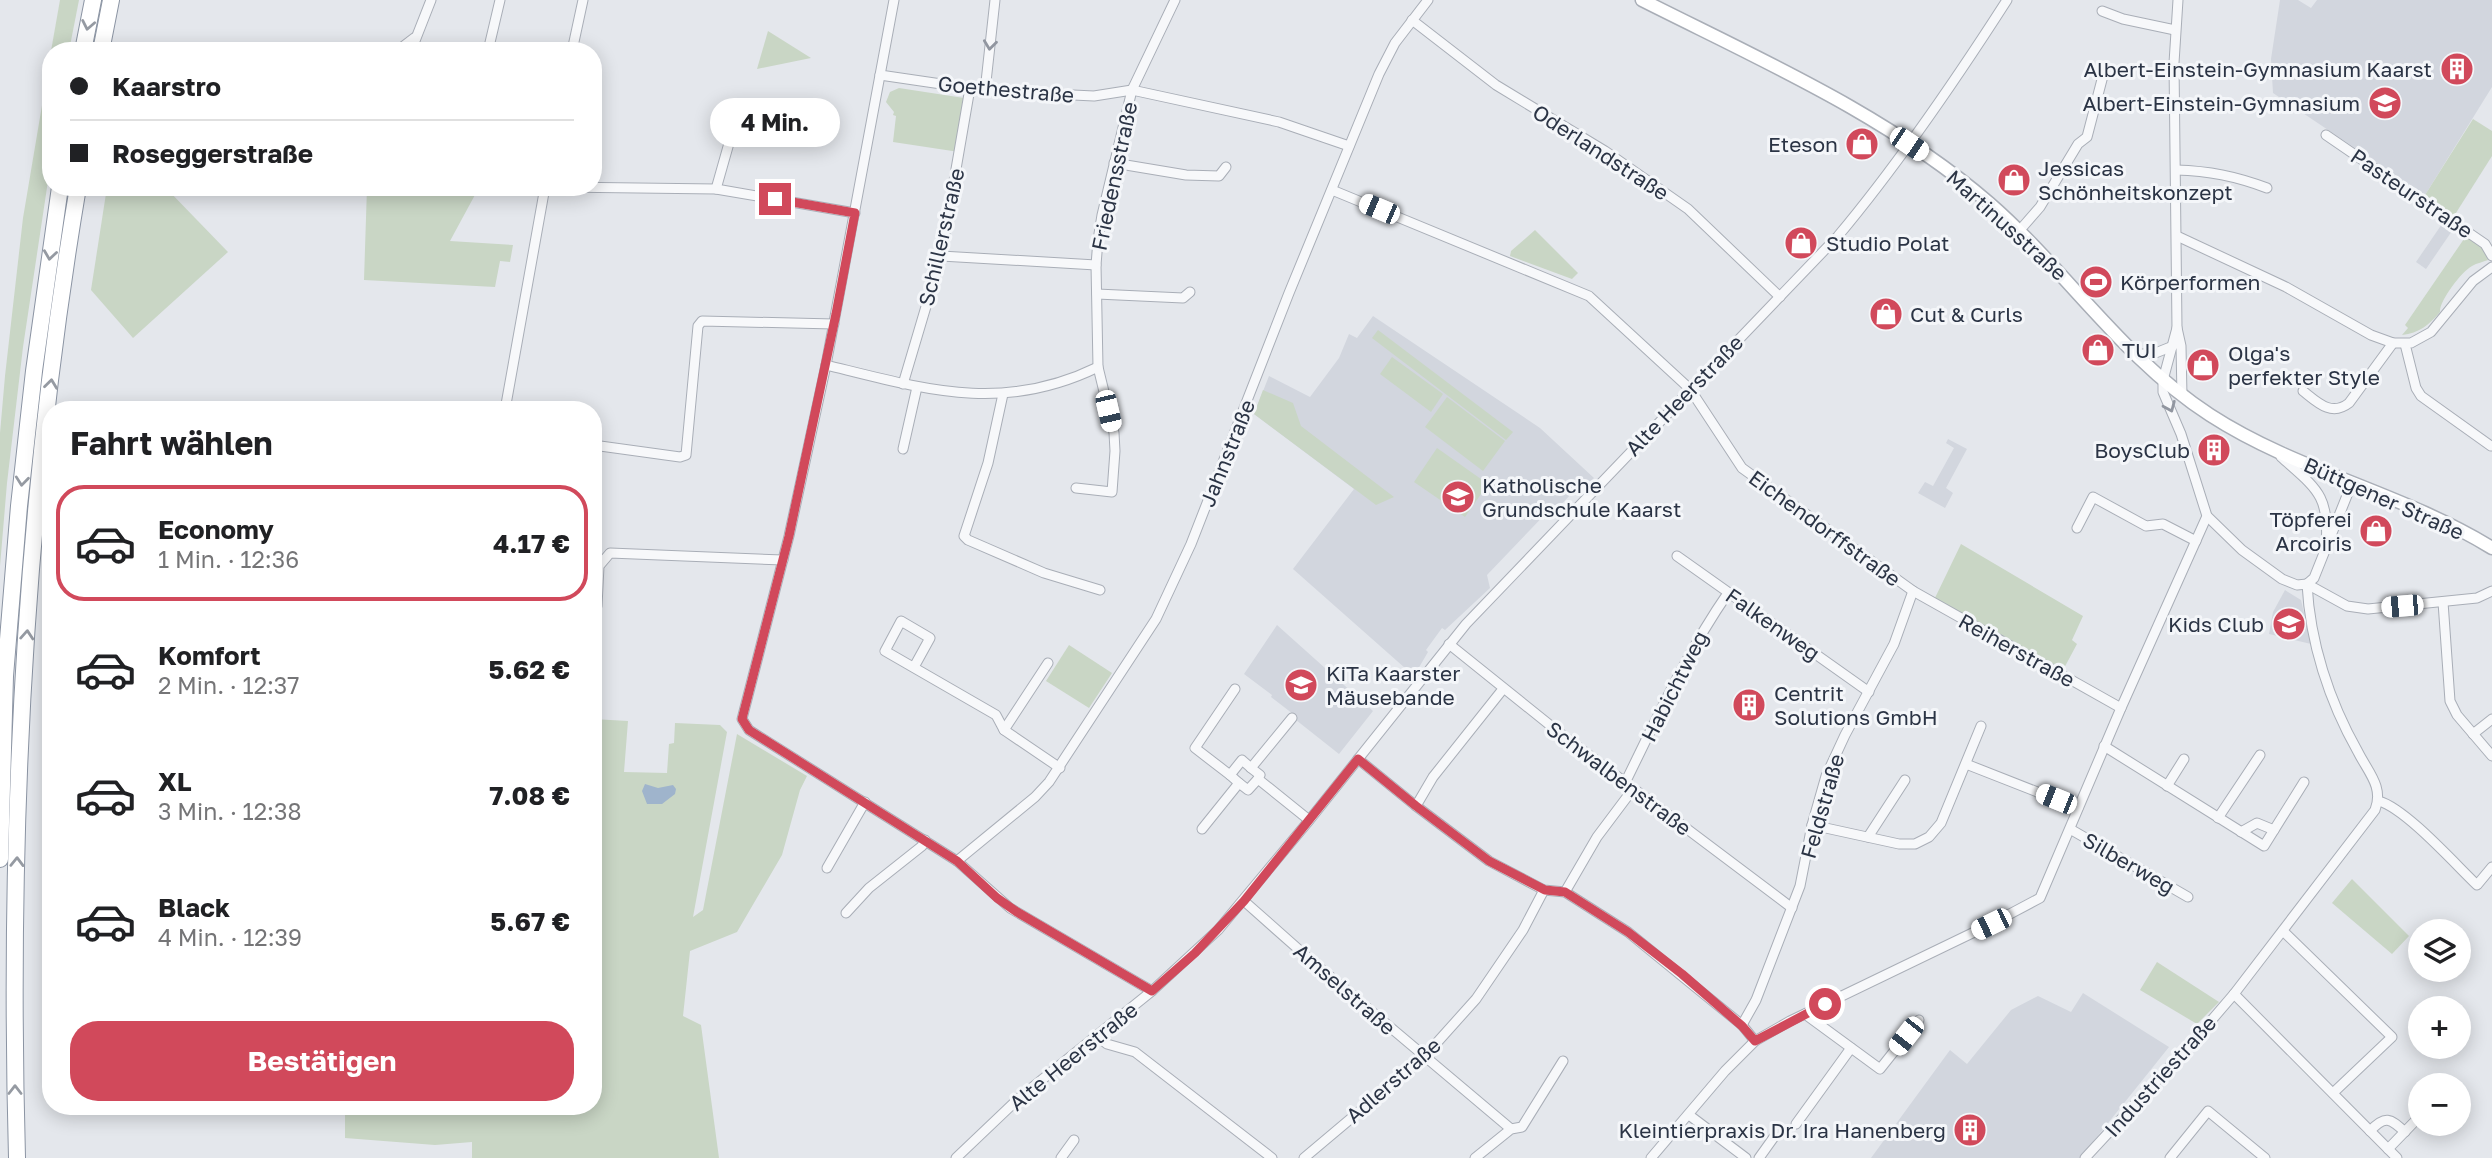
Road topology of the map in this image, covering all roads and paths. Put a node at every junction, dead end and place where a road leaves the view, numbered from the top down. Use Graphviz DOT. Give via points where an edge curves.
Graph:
graph roads {
  1 [pos="93,0"];
  2 [pos="111,0"];
  3 [pos="431,0"];
  4 [pos="500,0"];
  5 [pos="583,0"];
  6 [pos="894,0"];
  7 [pos="995,0"];
  8 [pos="1175,0"];
  9 [pos="1428,0"];
  10 [pos="1642,0"];
  11 [pos="2007,0"];
  12 [pos="2178,0"];
  13 [pos="2102,11"];
  14 [pos="1412,20"];
  15 [pos="2175,30"];
  16 [pos="415,37"];
  17 [pos="85,42"];
  18 [pos="103,42"];
  19 [pos="409,42"];
  20 [pos="414,42"];
  21 [pos="490,42"];
  22 [pos="574,42"];
  23 [pos="2105,68"];
  24 [pos="880,75"];
  25 [pos="970,88"];
  26 [pos="985,90"];
  27 [pos="1132,90"];
  28 [pos="730,107"];
  29 [pos="2326,135"];
  30 [pos="1909,144"];
  31 [pos="1349,146"];
  32 [pos="1114,163"];
  33 [pos="1226,167"];
  34 [pos="2176,170"];
  35 [pos="602,188"];
  36 [pos="2267,188"];
  37 [pos="716,189"];
  38 [pos="1332,190"];
  39 [pos="59,196"];
  40 [pos="77,196"];
  41 [pos="543,196"];
  42 [pos="855,213"];
  43 [pos="2019,231"];
  44 [pos="2177,236"];
  45 [pos="941,256"];
  46 [pos="2492,256"];
  47 [pos="1096,265"];
  48 [pos="2492,267"];
  49 [pos="1190,292"];
  50 [pos="1097,294"];
  51 [pos="1780,297"];
  52 [pos="834,324"];
  53 [pos="2178,328"];
  54 [pos="2393,343"];
  55 [pos="2405,344"];
  56 [pos="2174,346"];
  57 [pos="2135,354"];
  58 [pos="826,365"];
  59 [pos="1098,367"];
  60 [pos="2163,380"];
  61 [pos="902,384"];
  62 [pos="916,387"];
  63 [pos="1690,389"];
  64 [pos="2303,391"];
  65 [pos="1003,394"];
  66 [pos="2182,396"];
  67 [pos="49,401"];
  68 [pos="507,401"];
  69 [pos="602,446"];
  70 [pos="2491,446"];
  71 [pos="903,449"];
  72 [pos="2274,451"];
  73 [pos="42,464"];
  74 [pos="2352,483"];
  75 [pos="1076,488"];
  76 [pos="2207,516"];
  77 [pos="2077,528"];
  78 [pos="2196,541"];
  79 [pos="2326,547"];
  80 [pos="2492,548"];
  81 [pos="1677,556"];
  82 [pos="783,560"];
  83 [pos="602,562"];
  84 [pos="2307,584"];
  85 [pos="1100,590"];
  86 [pos="1913,591"];
  87 [pos="2492,591"];
  88 [pos="1728,593"];
  89 [pos="2443,602"];
  90 [pos="1449,645"];
  91 [pos="1048,663"];
  92 [pos="914,667"];
  93 [pos="1235,689"];
  94 [pos="1503,689"];
  95 [pos="1869,692"];
  96 [pos="2121,708"];
  97 [pos="1292,718"];
  98 [pos="2492,719"];
  99 [pos="1981,726"];
  100 [pos="1004,730"];
  101 [pos="2473,734"];
  102 [pos="2104,746"];
  103 [pos="2260,755"];
  104 [pos="2492,756"];
  105 [pos="1358,759"];
  106 [pos="2184,759"];
  107 [pos="1966,764"];
  108 [pos="1060,768"];
  109 [pos="1251,768"];
  110 [pos="1230,775"];
  111 [pos="1258,779"];
  112 [pos="1905,780"];
  113 [pos="2304,782"];
  114 [pos="1239,783"];
  115 [pos="1629,786"];
  116 [pos="2166,786"];
  117 [pos="2379,801"];
  118 [pos="866,802"];
  119 [pos="1416,806"];
  120 [pos="2078,808"];
  121 [pos="2218,818"];
  122 [pos="1309,820"];
  123 [pos="1812,825"];
  124 [pos="2070,829"];
  125 [pos="1202,830"];
  126 [pos="2274,831"];
  127 [pos="2241,832"];
  128 [pos="1868,837"];
  129 [pos="925,840"];
  130 [pos="0,859"];
  131 [pos="957,861"];
  132 [pos="2492,867"];
  133 [pos="827,868"];
  134 [pos="1545,890"];
  135 [pos="1565,892"];
  136 [pos="2188,897"];
  137 [pos="1244,901"];
  138 [pos="1792,908"];
  139 [pos="846,913"];
  140 [pos="2283,931"];
  141 [pos="1152,991"];
  142 [pos="2234,994"];
  143 [pos="1805,1014"];
  144 [pos="1919,1020"];
  145 [pos="1742,1026"];
  146 [pos="1097,1037"];
  147 [pos="1755,1041"];
  148 [pos="1851,1048"];
  149 [pos="1424,1057"];
  150 [pos="1563,1061"];
  151 [pos="2333,1093"];
  152 [pos="1689,1115"];
  153 [pos="1796,1124"];
  154 [pos="1511,1129"];
  155 [pos="2408,1129"];
  156 [pos="2370,1131"];
  157 [pos="2405,1132"];
  158 [pos="1774,1137"];
  159 [pos="1074,1140"];
  160 [pos="2388,1149"];
  161 [pos="17,1158"];
  162 [pos="958,1158"];
  163 [pos="1061,1158"];
  164 [pos="1272,1158"];
  165 [pos="1304,1158"];
  166 [pos="1475,1158"];
  167 [pos="1651,1158"];
  168 [pos="1746,1158"];
  169 [pos="1759,1158"];
  170 [pos="2085,1158"];
  171 [pos="2170,1158"];
  172 [pos="2265,1158"];
  173 [pos="2397,1158"];
  1 -- 17 [label="highway, one-way"];
  2 -- 18 [label="highway"];
  3 -- 16 [label="street"];
  4 -- 21 [label="street"];
  5 -- 22 [label="street"];
  6 -- 24 [label="street"];
  7 -- 26 [label="street, one-way"];
  8 -- 27 [label="street, Friedensstraße"];
  9 -- 14 [label="street, Jahnstraße"];
  10 -- 30 [label="main road, Martinusstraße" via="1776,67"];
  11 -- 30 [label="street, Alte Heerstraße"];
  12 -- 15 [label="street"];
  13 -- 15 [label="street"];
  14 -- 31 [label="street, Jahnstraße" via="1386,59"];
  14 -- 51 [label="street, Oderlandstraße" via="1496,85 1605,151 1688,209"];
  15 -- 34 [label="street"];
  16 -- 19 [label="street"];
  16 -- 20 [label="street"];
  23 -- 43 [label="street" via="2087,138 2078,144 2040,207"];
  24 -- 25 [label="street, Goethestraße"];
  24 -- 42 [label="street"];
  25 -- 26 [label="street, Goethestraße"];
  25 -- 45 [label="street, Schillerstraße"];
  26 -- 27 [label="street, Goethestraße" via="1094,96"];
  27 -- 31 [label="street" via="1279,122"];
  27 -- 32 [label="street, Friedensstraße"];
  28 -- 37 [label="street" via="735,122"];
  29 -- 46 [label="street, Pasteurstraße" via="2485,244"];
  30 -- 43 [label="main road, Martinusstraße" via="1952,173"];
  30 -- 51 [label="street, Alte Heerstraße" via="1861,209"];
  31 -- 38 [label="street, Jahnstraße"];
  32 -- 33 [label="street" via="1203,176 1219,176"];
  32 -- 47 [label="street, Friedensstraße"];
  34 -- 36 [label="street" via="2211,171"];
  34 -- 44 [label="street"];
  35 -- 37 [label="street"];
  37 -- 42 [label="street"];
  38 -- 63 [label="street, Eichendorffstraße" via="1578,290 1598,303"];
  38 -- 108 [label="street, Jahnstraße" via="1191,544 1156,619"];
  39 -- 130 [label="highway, one-way" via="19,506 5,676"];
  67 -- 40 [label="highway, one-way"];
  41 -- 68 [label="street"];
  42 -- 52 [label="street"];
  43 -- 57 [label="main road, Martinusstraße"];
  44 -- 53 [label="street"];
  44 -- 54 [label="street"];
  45 -- 47 [label="street"];
  45 -- 61 [label="street, Schillerstraße"];
  47 -- 50 [label="street, Friedensstraße"];
  48 -- 55 [label="street" via="2473,281 2431,332"];
  49 -- 50 [label="street" via="1182,298"];
  50 -- 59 [label="street, Friedensstraße"];
  51 -- 63 [label="street, Alte Heerstraße"];
  52 -- 58 [label="street"];
  52 -- 69 [label="street" via="702,321 686,455"];
  53 -- 56 [label="street"];
  53 -- 66 [label="street"];
  54 -- 55 [label="street"];
  54 -- 64 [label="street" via="2342,408 2325,408"];
  55 -- 70 [label="street" via="2421,396"];
  56 -- 57 [label="street" via="2153,354"];
  56 -- 60 [label="street"];
  57 -- 60 [label="main road, Martinusstraße"];
  58 -- 61 [label="street"];
  58 -- 82 [label="street"];
  59 -- 65 [label="street" via="1073,379"];
  59 -- 75 [label="street, Friedensstraße" via="1114,433 1112,492"];
  60 -- 66 [label="main road, Büttgener Straße"];
  60 -- 76 [label="street, one-way" via="2163,392"];
  61 -- 62 [label="street"];
  62 -- 65 [label="street"];
  62 -- 71 [label="street"];
  63 -- 86 [label="street, Eichendorffstraße" via="1742,468"];
  63 -- 90 [label="street, Alte Heerstraße"];
  65 -- 85 [label="street" via="988,463 964,536 1044,573"];
  66 -- 72 [label="main road, Büttgener Straße"];
  72 -- 74 [label="main road, Büttgener Straße"];
  72 -- 79 [label="street, Büttgener Straße" via="2321,496"];
  161 -- 73 [label="highway, one-way" via="16,926 24,677"];
  74 -- 79 [label="street"];
  74 -- 80 [label="main road, Büttgener Straße"];
  76 -- 78 [label="street"];
  76 -- 84 [label="street" via="2276,575 2289,583"];
  77 -- 78 [label="street" via="2093,498 2146,526 2163,524"];
  78 -- 96 [label="street"];
  79 -- 84 [label="street"];
  81 -- 88 [label="street, Falkenweg"];
  82 -- 83 [label="street" via="610,553"];
  82 -- 118 [label="street" via="742,719 749,730"];
  84 -- 89 [label="street" via="2354,608"];
  84 -- 117 [label="street" via="2310,625 2325,674 2344,727 2377,786"];
  86 -- 95 [label="street, Feldstraße" via="1897,637"];
  86 -- 96 [label="street, Reiherstraße"];
  87 -- 89 [label="street" via="2477,598"];
  88 -- 95 [label="street, Falkenweg"];
  88 -- 115 [label="street, Habichtweg" via="1686,662"];
  89 -- 101 [label="street" via="2450,701"];
  90 -- 94 [label="street, Schwalbenstraße"];
  90 -- 105 [label="street, Alte Heerstraße"];
  91 -- 100 [label="street"];
  92 -- 92 [label="street" via="930,638 901,621 885,650"];
  92 -- 100 [label="street" via="996,715"];
  93 -- 110 [label="street" via="1195,748"];
  94 -- 115 [label="street, Schwalbenstraße"];
  94 -- 119 [label="street" via="1433,777"];
  95 -- 123 [label="street, Feldstraße" via="1831,764"];
  96 -- 102 [label="street"];
  97 -- 109 [label="street"];
  98 -- 101 [label="street"];
  99 -- 107 [label="street"];
  100 -- 108 [label="street"];
  101 -- 104 [label="street"];
  102 -- 116 [label="street"];
  102 -- 120 [label="street"];
  103 -- 121 [label="street"];
  105 -- 119 [label="street"];
  105 -- 122 [label="street, Alte Heerstraße"];
  106 -- 116 [label="street"];
  107 -- 120 [label="street"];
  107 -- 128 [label="street" via="1934,834 1911,844"];
  108 -- 131 [label="street, Jahnstraße" via="1035,797"];
  109 -- 110 [label="street" via="1242,760"];
  109 -- 111 [label="street" via="1261,775"];
  110 -- 114 [label="street"];
  111 -- 114 [label="street" via="1248,790"];
  111 -- 122 [label="street"];
  112 -- 128 [label="street"];
  113 -- 126 [label="street"];
  114 -- 125 [label="street"];
  115 -- 135 [label="street"];
  115 -- 138 [label="street, Schwalbenstraße"];
  116 -- 121 [label="street"];
  117 -- 132 [label="street" via="2391,804 2477,885"];
  117 -- 140 [label="street, Industriestraße" via="2370,820"];
  118 -- 129 [label="street"];
  118 -- 133 [label="street"];
  119 -- 134 [label="street" via="1489,861"];
  120 -- 124 [label="street"];
  121 -- 127 [label="street"];
  122 -- 137 [label="street, Alte Heerstraße"];
  123 -- 128 [label="street"];
  123 -- 138 [label="street, Feldstraße"];
  124 -- 136 [label="street, Silberweg"];
  124 -- 143 [label="street" via="2037,901"];
  126 -- 127 [label="street" via="2257,823"];
  126 -- 127 [label="street" via="2264,846"];
  129 -- 131 [label="street"];
  129 -- 139 [label="street"];
  131 -- 141 [label="street" via="1010,908"];
  134 -- 135 [label="street"];
  134 -- 149 [label="street, Adlerstraße" via="1476,999"];
  135 -- 145 [label="street" via="1628,932"];
  137 -- 141 [label="street, Alte Heerstraße"];
  137 -- 149 [label="street, Amselstraße"];
  138 -- 145 [label="street, Feldstraße"];
  140 -- 142 [label="street, Industriestraße"];
  140 -- 151 [label="street" via="2392,1037"];
  141 -- 146 [label="street, Alte Heerstraße"];
  142 -- 151 [label="street"];
  142 -- 170 [label="street, Industriestraße"];
  143 -- 147 [label="street"];
  143 -- 148 [label="street"];
  144 -- 148 [label="street" via="1880,1069"];
  145 -- 147 [label="street"];
  146 -- 162 [label="street, Alte Heerstraße" via="1018,1099"];
  146 -- 164 [label="street" via="1135,1052"];
  147 -- 152 [label="street"];
  148 -- 153 [label="street"];
  149 -- 154 [label="street, Amselstraße"];
  149 -- 165 [label="street, Adlerstraße"];
  150 -- 154 [label="street" via="1522,1127"];
  151 -- 156 [label="street"];
  152 -- 167 [label="street"];
  152 -- 168 [label="street"];
  154 -- 166 [label="street"];
  155 -- 157 [label="street"];
  156 -- 157 [label="street" via="2386,1120"];
  156 -- 160 [label="street"];
  157 -- 160 [label="street"];
  158 -- 169 [label="street"];
  159 -- 163 [label="street"];
  160 -- 173 [label="street"];
  171 -- 172 [label="street" via="2208,1111"];
}
